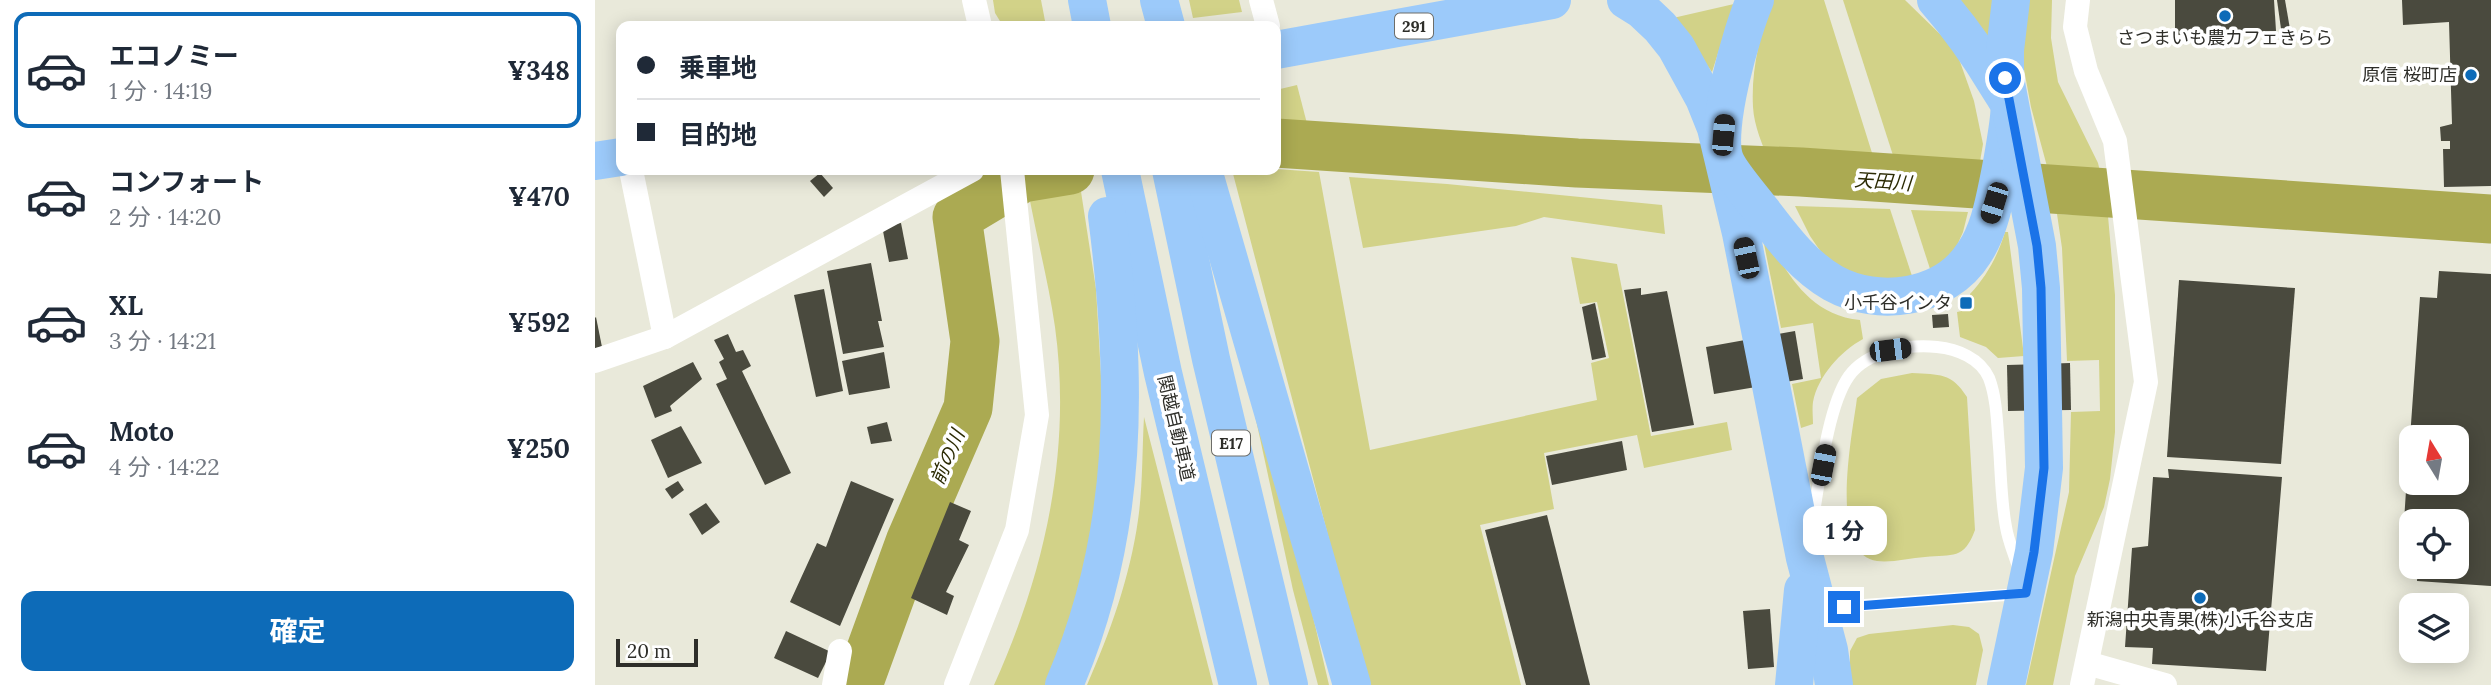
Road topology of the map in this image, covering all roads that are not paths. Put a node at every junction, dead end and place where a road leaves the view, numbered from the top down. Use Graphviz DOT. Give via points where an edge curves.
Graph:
graph roads {
  1 [pos="974,0"];
  2 [pos="1261,0"];
  3 [pos="1552,0"];
  4 [pos="1626,0"];
  5 [pos="1755,0"];
  6 [pos="1936,0"];
  7 [pos="2011,0"];
  8 [pos="2078,0"];
  9 [pos="979,21"];
  10 [pos="1267,21"];
  11 [pos="1281,49"];
  12 [pos="2009,104"];
  13 [pos="616,158"];
  14 [pos="1724,159"];
  15 [pos="595,162"];
  16 [pos="632,175"];
  17 [pos="963,175"];
  18 [pos="1013,175"];
  19 [pos="1103,175"];
  20 [pos="1119,175"];
  21 [pos="1189,181"];
  22 [pos="1117,215"];
  23 [pos="665,337"];
  24 [pos="595,361"];
  25 [pos="1805,558"];
  26 [pos="2026,593"];
  27 [pos="1818,608"];
  28 [pos="840,651"];
  29 [pos="2085,674"];
  30 [pos="834,685"];
  31 [pos="956,685"];
  32 [pos="1064,685"];
  33 [pos="1238,685"];
  34 [pos="1289,685"];
  35 [pos="1352,685"];
  36 [pos="1794,685"];
  37 [pos="1834,685"];
  38 [pos="2006,685"];
  39 [pos="2165,685"];
  1 -- 9 [label="street"];
  2 -- 10 [label="street"];
  3 -- 11 [label="highway, 291"];
  4 -- 14 [label="highway" via="1660,27 1681,55 1704,98"];
  5 -- 14 [label="highway" via="1728,87"];
  6 -- 12 [label="highway" via="1970,42"];
  7 -- 12 [label="highway" via="2005,50"];
  8 -- 29 [label="street" via="2075,27 2086,71 2115,141 2146,383"];
  12 -- 14 [label="highway" via="2002,164 1985,233 1956,275 1909,295 1881,298 1831,282 1786,242"];
  12 -- 26 [label="highway" via="2037,246 2041,302 2044,468"];
  13 -- 15 [label="highway"];
  14 -- 25 [label="highway"];
  16 -- 23 [label="street"];
  17 -- 23 [label="street"];
  18 -- 31 [label="street" via="1037,415 1017,530"];
  19 -- 22 [label="highway"];
  20 -- 22 [label="highway, 関越自動車道"];
  21 -- 34 [label="highway, E17" via="1211,359"];
  21 -- 35 [label="highway"];
  22 -- 32 [label="highway" via="1122,415 1117,474 1100,580"];
  22 -- 33 [label="highway, 関越自動車道" via="1166,386"];
  23 -- 24 [label="street"];
  25 -- 26 [label="lane" via="1832,418 1851,374 1890,350 1954,349 1974,360 1988,376 2005,527"];
  25 -- 27 [label="highway"];
  25 -- 36 [label="highway"];
  26 -- 27 [label="lane"];
  26 -- 38 [label="highway"];
  27 -- 37 [label="highway"];
  28 -- 30 [label="street"];
  29 -- 39 [label="street"];
}
